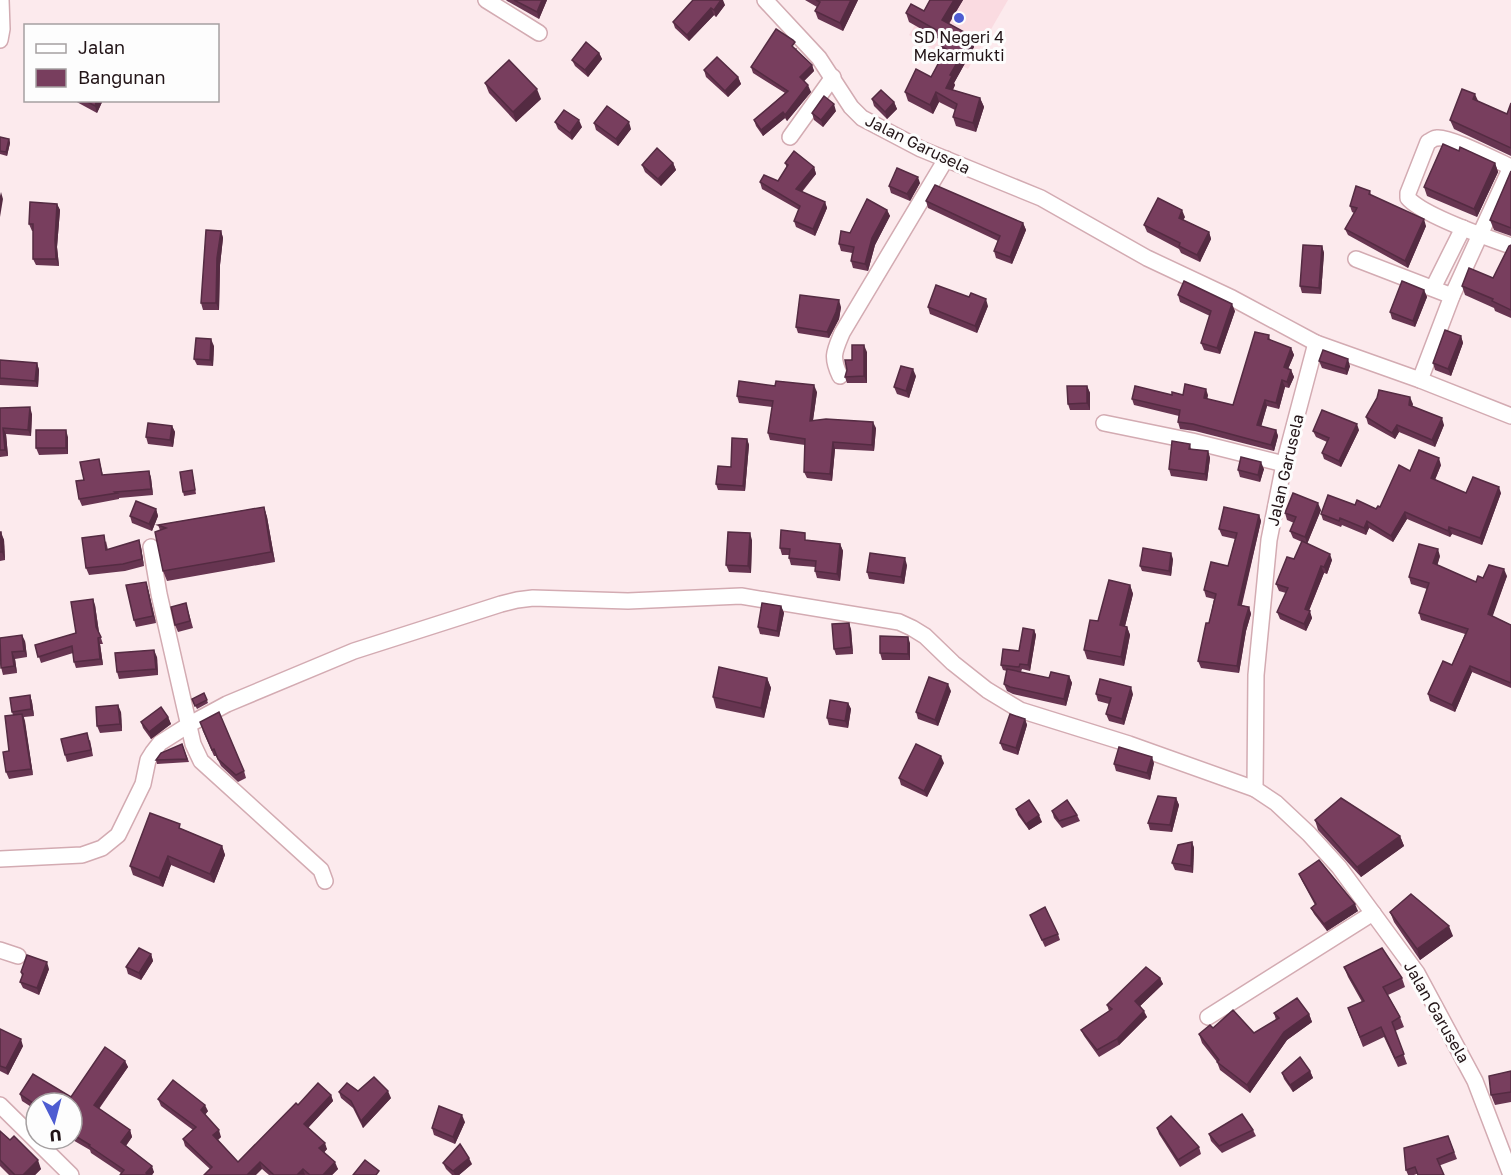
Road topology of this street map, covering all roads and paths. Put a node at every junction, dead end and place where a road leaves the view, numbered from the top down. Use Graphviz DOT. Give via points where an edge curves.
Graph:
graph roads {
  1 [pos="1,0"];
  2 [pos="486,0"];
  3 [pos="765,0"];
  4 [pos="539,33"];
  5 [pos="0,40"];
  6 [pos="833,77"];
  7 [pos="790,137"];
  8 [pos="946,159"];
  9 [pos="1511,167"];
  10 [pos="1463,228"];
  11 [pos="1481,235"];
  12 [pos="1511,246"];
  13 [pos="1356,259"];
  14 [pos="1432,288"];
  15 [pos="1452,296"];
  16 [pos="1316,343"];
  17 [pos="840,376"];
  18 [pos="1420,380"];
  19 [pos="1511,416"];
  20 [pos="1104,423"];
  21 [pos="1284,464"];
  22 [pos="151,547"];
  23 [pos="190,724"];
  24 [pos="1255,789"];
  25 [pos="0,860"];
  26 [pos="325,881"];
  27 [pos="1374,914"];
  28 [pos="0,950"];
  29 [pos="18,956"];
  30 [pos="1208,1017"];
  31 [pos="0,1105"];
  32 [pos="70,1175"];
  33 [pos="1511,1175"];
  1 -- 5 [label="street"];
  2 -- 4 [label="street"];
  3 -- 6 [label="street, Jalan Garusela"];
  6 -- 7 [label="street"];
  6 -- 8 [label="street, Jalan Garusela" via="862,118"];
  8 -- 16 [label="street, Jalan Garusela" via="1041,198 1147,258"];
  8 -- 17 [label="street" via="842,333 834,353"];
  9 -- 10 [label="street" via="1440,137 1428,142 1408,198"];
  9 -- 11 [label="street"];
  10 -- 11 [label="street"];
  10 -- 14 [label="street"];
  11 -- 12 [label="street"];
  11 -- 15 [label="street"];
  13 -- 14 [label="street"];
  14 -- 15 [label="street"];
  15 -- 18 [label="street"];
  16 -- 18 [label="street"];
  16 -- 21 [label="street, Jalan Garusela"];
  18 -- 19 [label="street"];
  20 -- 21 [label="street"];
  21 -- 24 [label="street, Jalan Garusela" via="1269,540 1256,675"];
  22 -- 23 [label="street"];
  23 -- 24 [label="street" via="227,704 354,651 517,600 741,596 899,622 925,636 987,690 1020,710"];
  23 -- 25 [label="street" via="153,752 143,784 118,835 102,848 82,855"];
  23 -- 26 [label="street" via="201,761 321,870"];
  24 -- 27 [label="street, Jalan Garusela" via="1309,834"];
  27 -- 30 [label="street"];
  27 -- 33 [label="street, Jalan Garusela" via="1418,973 1475,1081"];
  28 -- 29 [label="street"];
  31 -- 32 [label="street"];
}
